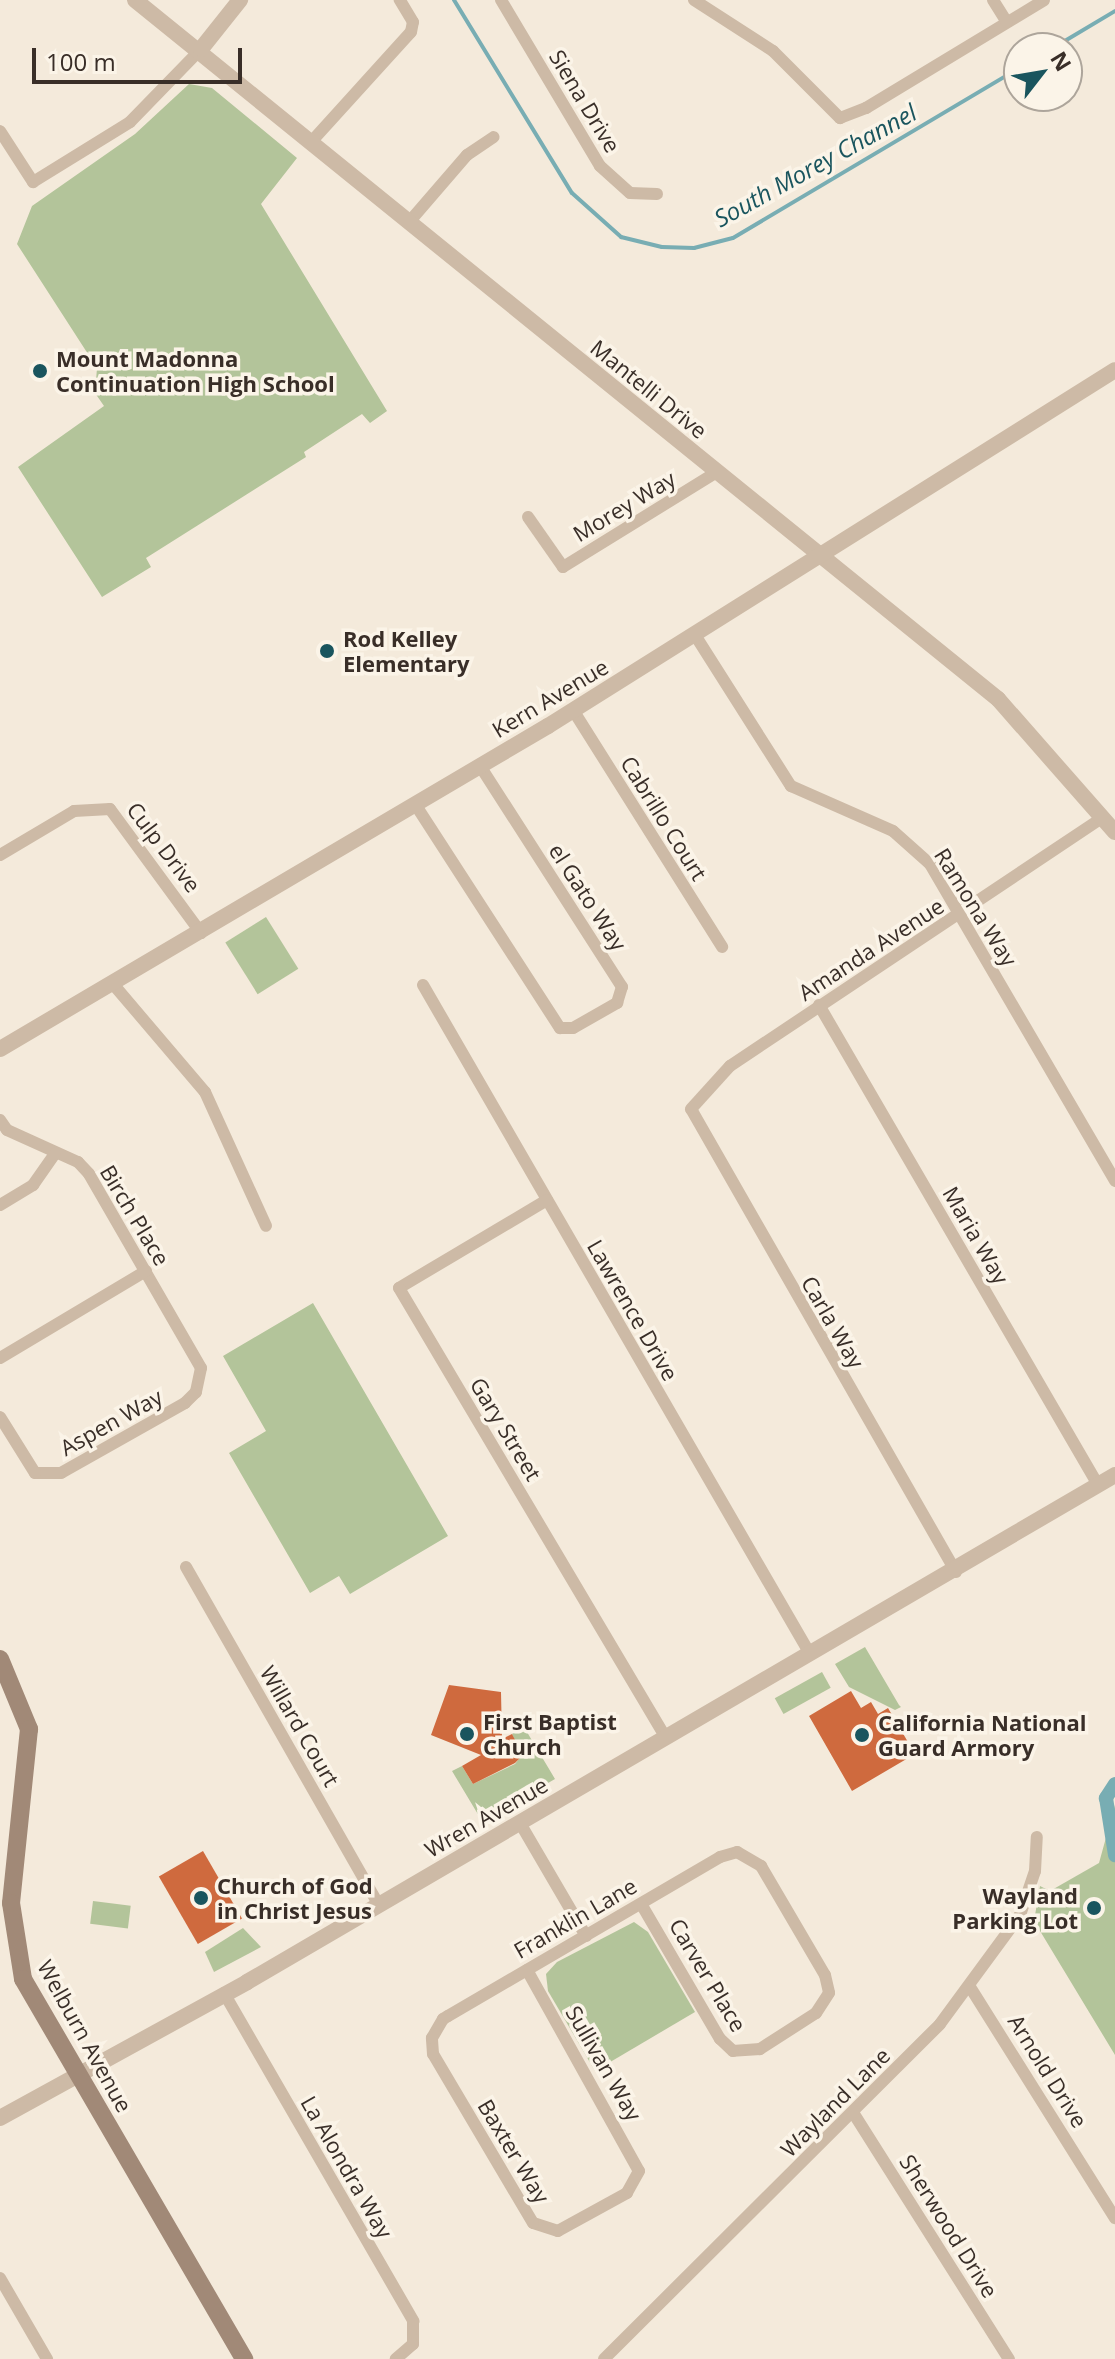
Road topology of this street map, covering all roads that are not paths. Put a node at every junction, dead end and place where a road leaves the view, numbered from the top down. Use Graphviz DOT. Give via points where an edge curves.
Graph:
graph roads {
  1 [pos="135,0"];
  2 [pos="240,0"];
  3 [pos="400,0"];
  4 [pos="501,0"];
  5 [pos="694,0"];
  6 [pos="993,0"];
  7 [pos="1044,0"];
  8 [pos="1007,22"];
  9 [pos="201,49"];
  10 [pos="0,131"];
  11 [pos="494,137"];
  12 [pos="312,141"];
  13 [pos="657,194"];
  14 [pos="410,221"];
  15 [pos="1115,370"];
  16 [pos="717,472"];
  17 [pos="528,517"];
  18 [pos="820,556"];
  19 [pos="695,635"];
  20 [pos="573,710"];
  21 [pos="480,766"];
  22 [pos="415,804"];
  23 [pos="1104,817"];
  24 [pos="1115,832"];
  25 [pos="0,855"];
  26 [pos="961,915"];
  27 [pos="201,933"];
  28 [pos="722,947"];
  29 [pos="113,984"];
  30 [pos="423,985"];
  31 [pos="819,1005"];
  32 [pos="0,1049"];
  33 [pos="703,1091"];
  34 [pos="0,1120"];
  35 [pos="55,1154"];
  36 [pos="1115,1181"];
  37 [pos="547,1200"];
  38 [pos="0,1205"];
  39 [pos="266,1226"];
  40 [pos="146,1271"];
  41 [pos="0,1358"];
  42 [pos="201,1368"];
  43 [pos="0,1417"];
  44 [pos="1115,1475"];
  45 [pos="1098,1485"];
  46 [pos="186,1567"];
  47 [pos="956,1572"];
  48 [pos="810,1654"];
  49 [pos="0,1659"];
  50 [pos="666,1738"];
  51 [pos="520,1823"];
  52 [pos="1037,1837"];
  53 [pos="641,1904"];
  54 [pos="379,1905"];
  55 [pos="586,1936"];
  56 [pos="527,1970"];
  57 [pos="970,1987"];
  58 [pos="224,1993"];
  59 [pos="827,1999"];
  60 [pos="434,2031"];
  61 [pos="76,2073"];
  62 [pos="854,2114"];
  63 [pos="0,2118"];
  64 [pos="638,2179"];
  65 [pos="1115,2218"];
  66 [pos="0,2278"];
  67 [pos="47,2359"];
  68 [pos="244,2359"];
  69 [pos="396,2359"];
  70 [pos="604,2359"];
  71 [pos="1009,2359"];
  1 -- 9 [label="street, Mantelli Drive"];
  2 -- 9 [label="street"];
  3 -- 12 [label="street" via="413,22 411,32"];
  4 -- 13 [label="street, Siena Drive" via="600,166 630,193"];
  5 -- 8 [label="street" via="773,51 840,118 866,108"];
  6 -- 8 [label="street"];
  7 -- 8 [label="street"];
  9 -- 10 [label="street" via="130,122 33,182"];
  9 -- 12 [label="street, Mantelli Drive"];
  11 -- 14 [label="street" via="467,155"];
  12 -- 14 [label="street, Mantelli Drive"];
  14 -- 16 [label="street, Mantelli Drive"];
  15 -- 18 [label="street, Kern Avenue"];
  16 -- 17 [label="street, Morey Way" via="563,567"];
  16 -- 18 [label="street, Mantelli Drive"];
  18 -- 19 [label="street, Kern Avenue"];
  18 -- 23 [label="street, Mantelli Drive" via="998,699"];
  19 -- 20 [label="street, Kern Avenue"];
  19 -- 26 [label="street, Ramona Way" via="791,786 893,831 930,864"];
  20 -- 21 [label="street, Kern Avenue"];
  20 -- 28 [label="street, Cabrillo Court"];
  21 -- 22 [label="street, Kern Avenue"];
  21 -- 22 [label="street, el Gato Way" via="622,987 617,1003 566,1031"];
  22 -- 27 [label="street, Kern Avenue"];
  23 -- 24 [label="street, Mantelli Drive"];
  23 -- 26 [label="street, Amanda Avenue"];
  25 -- 27 [label="street, Culp Drive" via="74,811 110,809"];
  26 -- 31 [label="street, Amanda Avenue"];
  26 -- 36 [label="street, Ramona Way"];
  27 -- 29 [label="street, Kern Avenue"];
  29 -- 32 [label="street, Kern Avenue"];
  29 -- 39 [label="street" via="205,1092"];
  30 -- 37 [label="street, Lawrence Drive"];
  31 -- 33 [label="street, Amanda Avenue"];
  31 -- 45 [label="street, Maria Way"];
  33 -- 47 [label="street, Carla Way" via="691,1109 703,1138"];
  34 -- 35 [label="street, Birch Place"];
  35 -- 38 [label="street" via="33,1185"];
  35 -- 40 [label="street, Birch Place" via="89,1174"];
  37 -- 48 [label="street, Lawrence Drive"];
  37 -- 50 [label="street, Gary Street" via="399,1288"];
  40 -- 41 [label="street"];
  40 -- 42 [label="street, Birch Place"];
  42 -- 43 [label="street, Aspen Way" via="196,1392 185,1403 61,1473 35,1473"];
  44 -- 45 [label="street, Wren Avenue"];
  45 -- 47 [label="street, Wren Avenue"];
  46 -- 54 [label="street, Willard Court"];
  47 -- 48 [label="street, Wren Avenue"];
  48 -- 50 [label="street, Wren Avenue"];
  49 -- 61 [label="main road, Welburn Avenue" via="22,1704 30,1755 11,1903 14,1939 23,1979"];
  50 -- 51 [label="street, Wren Avenue"];
  51 -- 54 [label="street, Wren Avenue"];
  51 -- 55 [label="street"];
  52 -- 57 [label="street, Wayland Lane" via="1035,1871 1020,1915"];
  53 -- 55 [label="street, Franklin Lane"];
  53 -- 59 [label="street, Carver Place" via="733,2051 760,2049"];
  53 -- 59 [label="street, Franklin Lane" via="720,1857 743,1853 761,1866 825,1975"];
  54 -- 58 [label="street, Wren Avenue"];
  55 -- 56 [label="street, Franklin Lane"];
  56 -- 60 [label="street, Franklin Lane"];
  56 -- 64 [label="street, Sullivan Way" via="636,2159"];
  57 -- 62 [label="street, Wayland Lane"];
  57 -- 65 [label="street, Arnold Drive"];
  58 -- 61 [label="street, Wren Avenue"];
  58 -- 69 [label="street, La Alondra Way" via="408,2312 416,2337"];
  60 -- 64 [label="street, Baxter Way" via="433,2054 541,2229 564,2230 627,2193"];
  61 -- 63 [label="street, Wren Avenue"];
  61 -- 68 [label="main road, Welburn Avenue"];
  62 -- 70 [label="street, Wayland Lane"];
  62 -- 71 [label="street, Sherwood Drive"];
  66 -- 67 [label="street"];
}
